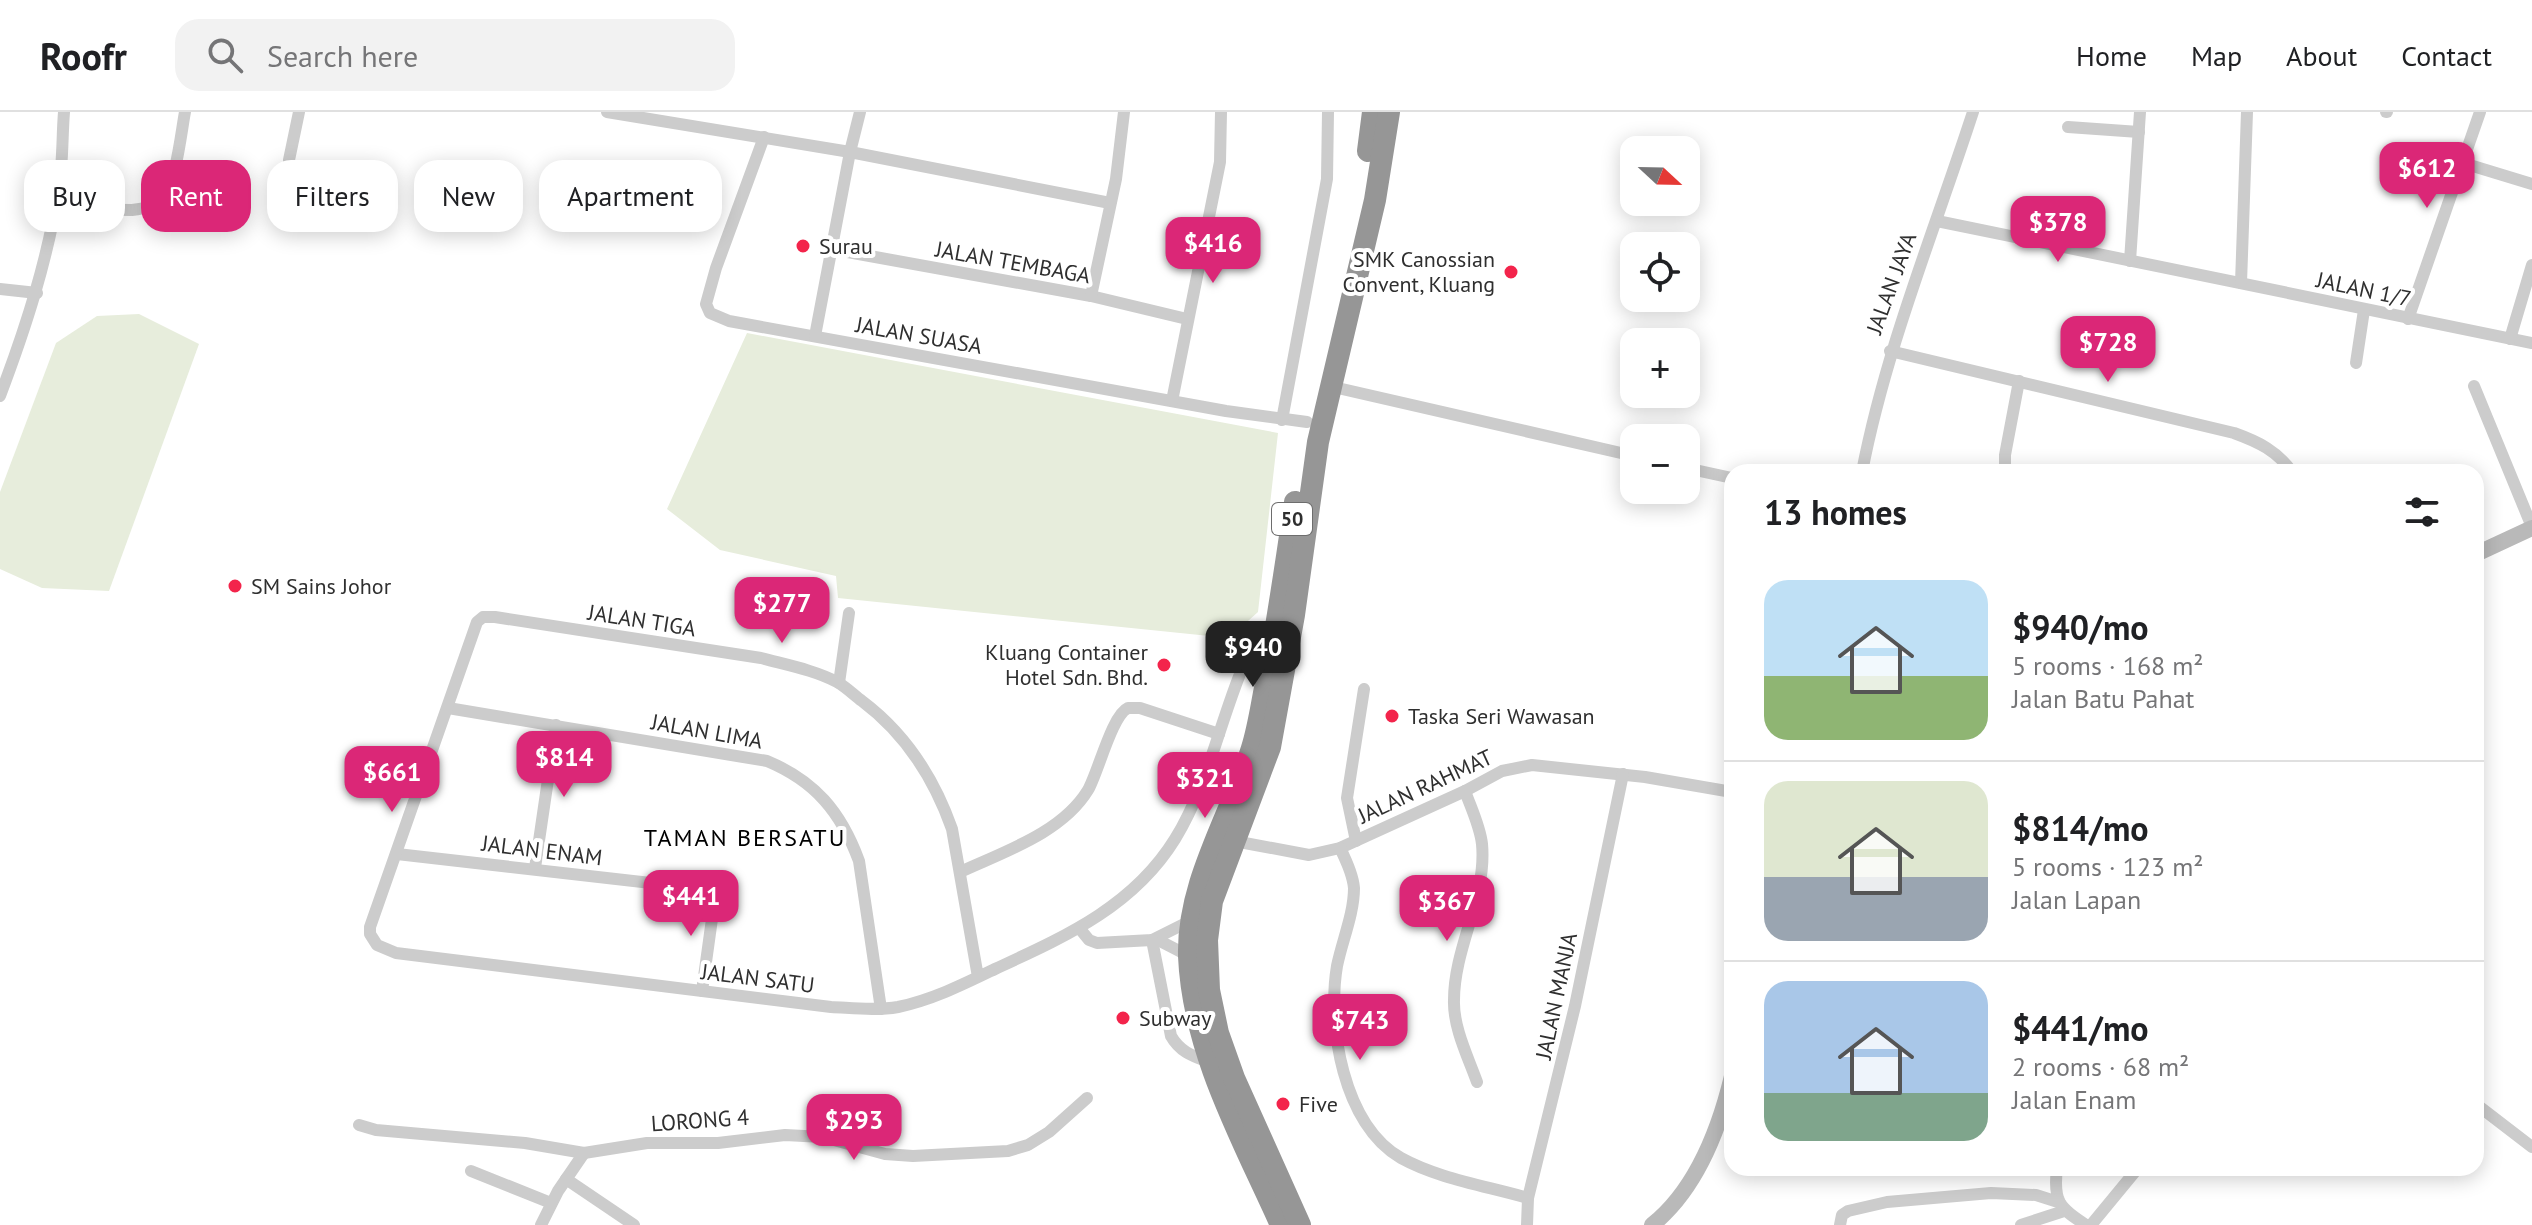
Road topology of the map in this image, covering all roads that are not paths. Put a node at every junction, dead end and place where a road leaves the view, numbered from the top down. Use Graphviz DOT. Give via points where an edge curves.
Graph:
graph roads {
  1 [pos="64,112"];
  2 [pos="185,112"];
  3 [pos="299,112"];
  4 [pos="607,112"];
  5 [pos="860,112"];
  6 [pos="1124,112"];
  7 [pos="1221,112"];
  8 [pos="1328,112"];
  9 [pos="1373,112"];
  10 [pos="1389,112"];
  11 [pos="1973,112"];
  12 [pos="2140,112"];
  13 [pos="2247,112"];
  14 [pos="2480,112"];
  15 [pos="2068,127"];
  16 [pos="2139,132"];
  17 [pos="764,137"];
  18 [pos="850,152"];
  19 [pos="61,160"];
  20 [pos="289,160"];
  21 [pos="2463,163"];
  22 [pos="2532,184"];
  23 [pos="1110,203"];
  24 [pos="125,209"];
  25 [pos="1937,221"];
  26 [pos="49,232"];
  27 [pos="831,249"];
  28 [pos="2130,261"];
  29 [pos="2532,265"];
  30 [pos="2241,283"];
  31 [pos="0,289"];
  32 [pos="37,293"];
  33 [pos="1091,296"];
  34 [pos="2364,310"];
  35 [pos="1187,319"];
  36 [pos="2408,319"];
  37 [pos="815,336"];
  38 [pos="2510,339"];
  39 [pos="2532,343"];
  40 [pos="1890,351"];
  41 [pos="2356,363"];
  42 [pos="2019,381"];
  43 [pos="1329,386"];
  44 [pos="2474,386"];
  45 [pos="0,396"];
  46 [pos="1172,401"];
  47 [pos="1282,420"];
  48 [pos="1307,422"];
  49 [pos="1620,453"];
  50 [pos="1863,464"];
  51 [pos="2005,464"];
  52 [pos="2286,464"];
  53 [pos="1700,471"];
  54 [pos="1724,476"];
  55 [pos="2532,527"];
  56 [pos="2484,550"];
  57 [pos="849,613"];
  58 [pos="1275,635"];
  59 [pos="839,683"];
  60 [pos="1364,689"];
  61 [pos="448,708"];
  62 [pos="556,725"];
  63 [pos="1219,734"];
  64 [pos="1623,774"];
  65 [pos="1465,791"];
  66 [pos="1724,791"];
  67 [pos="1234,841"];
  68 [pos="1356,841"];
  69 [pos="1340,848"];
  70 [pos="397,854"];
  71 [pos="535,868"];
  72 [pos="960,872"];
  73 [pos="716,890"];
  74 [pos="730,892"];
  75 [pos="1192,920"];
  76 [pos="1080,929"];
  77 [pos="1154,940"];
  78 [pos="1189,956"];
  79 [pos="978,977"];
  80 [pos="702,991"];
  81 [pos="881,1009"];
  82 [pos="1209,1062"];
  83 [pos="1477,1082"];
  84 [pos="1087,1098"];
  85 [pos="1724,1107"];
  86 [pos="2484,1110"];
  87 [pos="359,1125"];
  88 [pos="2532,1147"];
  89 [pos="584,1153"];
  90 [pos="471,1171"];
  91 [pos="2057,1176"];
  92 [pos="2131,1176"];
  93 [pos="566,1179"];
  94 [pos="1528,1198"];
  95 [pos="551,1203"];
  96 [pos="2061,1207"];
  97 [pos="541,1225"];
  98 [pos="634,1225"];
  99 [pos="1281,1225"];
  100 [pos="1300,1225"];
  101 [pos="1527,1225"];
  102 [pos="1652,1225"];
  103 [pos="1840,1225"];
  104 [pos="2021,1225"];
  105 [pos="2089,1225"];
  1 -- 19 [label="street"];
  2 -- 24 [label="street" via="163,199 143,209"];
  3 -- 20 [label="street"];
  4 -- 17 [label="street"];
  5 -- 18 [label="street"];
  6 -- 23 [label="street"];
  7 -- 35 [label="street" via="1220,162"];
  8 -- 47 [label="street" via="1327,179"];
  9 -- 48 [label="highway, 50" via="1360,198"];
  10 -- 43 [label="highway, 50" via="1375,200"];
  11 -- 25 [label="street, JALAN JAYA"];
  12 -- 16 [label="street"];
  13 -- 30 [label="street"];
  14 -- 21 [label="street"];
  15 -- 16 [label="street"];
  16 -- 28 [label="street"];
  17 -- 18 [label="street"];
  17 -- 37 [label="street, JALAN SUASA" via="706,308 729,321"];
  18 -- 23 [label="street"];
  18 -- 27 [label="street"];
  21 -- 22 [label="street"];
  21 -- 36 [label="street"];
  23 -- 33 [label="street"];
  25 -- 28 [label="street, JALAN 1/7"];
  25 -- 40 [label="street, JALAN JAYA"];
  26 -- 32 [label="street"];
  27 -- 33 [label="street, JALAN TEMBAGA"];
  27 -- 37 [label="street"];
  28 -- 30 [label="street, JALAN 1/7"];
  29 -- 38 [label="street"];
  30 -- 34 [label="street, JALAN 1/7"];
  31 -- 32 [label="street"];
  32 -- 45 [label="street"];
  33 -- 35 [label="street, JALAN TEMBAGA"];
  34 -- 36 [label="street, JALAN 1/7"];
  34 -- 41 [label="street"];
  35 -- 46 [label="street"];
  36 -- 38 [label="street, JALAN 1/7"];
  37 -- 46 [label="street, JALAN SUASA"];
  38 -- 39 [label="street, JALAN 1/7"];
  40 -- 42 [label="street"];
  40 -- 50 [label="street, JALAN JAYA"];
  42 -- 51 [label="street"];
  42 -- 52 [label="street" via="2234,433 2266,446"];
  43 -- 49 [label="street"];
  43 -- 67 [label="highway, 50" via="1270,747"];
  44 -- 55 [label="street"];
  46 -- 47 [label="street, JALAN SUASA"];
  47 -- 48 [label="street, JALAN SUASA"];
  48 -- 58 [label="highway, 50"];
  53 -- 54 [label="street"];
  55 -- 56 [label="street"];
  57 -- 59 [label="street"];
  58 -- 63 [label="street, JALAN SATU" via="1251,652"];
  58 -- 75 [label="highway, 50" via="1253,745 1211,849"];
  59 -- 61 [label="street, JALAN TIGA" via="761,658 489,616 477,622"];
  59 -- 72 [label="street, JALAN TIGA" via="890,724 923,766 952,829"];
  60 -- 68 [label="street" via="1347,790"];
  61 -- 62 [label="street, JALAN LIMA"];
  61 -- 70 [label="street, JALAN SATU"];
  62 -- 71 [label="street"];
  62 -- 81 [label="street, JALAN LIMA" via="767,761 809,784 840,819 859,861"];
  63 -- 72 [label="street" via="1129,708 1119,716 1097,772 1077,805 1044,830"];
  63 -- 76 [label="street, JALAN SATU" via="1192,805 1161,861 1145,881"];
  64 -- 65 [label="street, JALAN RAHMAT" via="1532,765 1502,771"];
  64 -- 66 [label="street, JALAN RAHMAT"];
  64 -- 94 [label="street, JALAN MANJA"];
  65 -- 68 [label="street, JALAN RAHMAT"];
  65 -- 83 [label="street" via="1482,843 1481,862 1453,1003"];
  67 -- 69 [label="street, JALAN RAHMAT" via="1309,855"];
  67 -- 100 [label="highway, 50" via="1212,901 1209,990 1234,1078"];
  68 -- 69 [label="street, JALAN RAHMAT"];
  69 -- 94 [label="street" via="1354,887 1333,992 1334,1016 1342,1066 1358,1109 1399,1157"];
  70 -- 71 [label="street, JALAN ENAM"];
  70 -- 80 [label="street, JALAN SATU" via="369,931 385,950"];
  71 -- 73 [label="street, JALAN ENAM"];
  72 -- 79 [label="street, JALAN TIGA"];
  73 -- 74 [label="street, JALAN ENAM"];
  73 -- 80 [label="street"];
  75 -- 77 [label="street"];
  75 -- 78 [label="highway, 50"];
  76 -- 77 [label="street" via="1097,943"];
  76 -- 79 [label="street, JALAN SATU"];
  77 -- 78 [label="street"];
  77 -- 82 [label="street" via="1171,1036 1185,1053"];
  78 -- 82 [label="highway, 50"];
  79 -- 81 [label="street, JALAN SATU"];
  80 -- 81 [label="street, JALAN SATU"];
  82 -- 99 [label="highway, 50"];
  84 -- 89 [label="street, LORONG 4" via="1049,1132 1008,1151 898,1156 823,1137 785,1135 718,1143 655,1142"];
  85 -- 102 [label="street" via="1697,1171"];
  86 -- 88 [label="street"];
  87 -- 89 [label="street, LORONG 4"];
  89 -- 93 [label="street"];
  90 -- 95 [label="street"];
  91 -- 96 [label="street"];
  92 -- 105 [label="street"];
  93 -- 95 [label="street"];
  93 -- 98 [label="street"];
  94 -- 101 [label="street, JALAN MANJA"];
  95 -- 97 [label="street"];
  96 -- 103 [label="street" via="2036,1195 1954,1195 1848,1211"];
  96 -- 104 [label="street"];
  96 -- 105 [label="street"];
}
